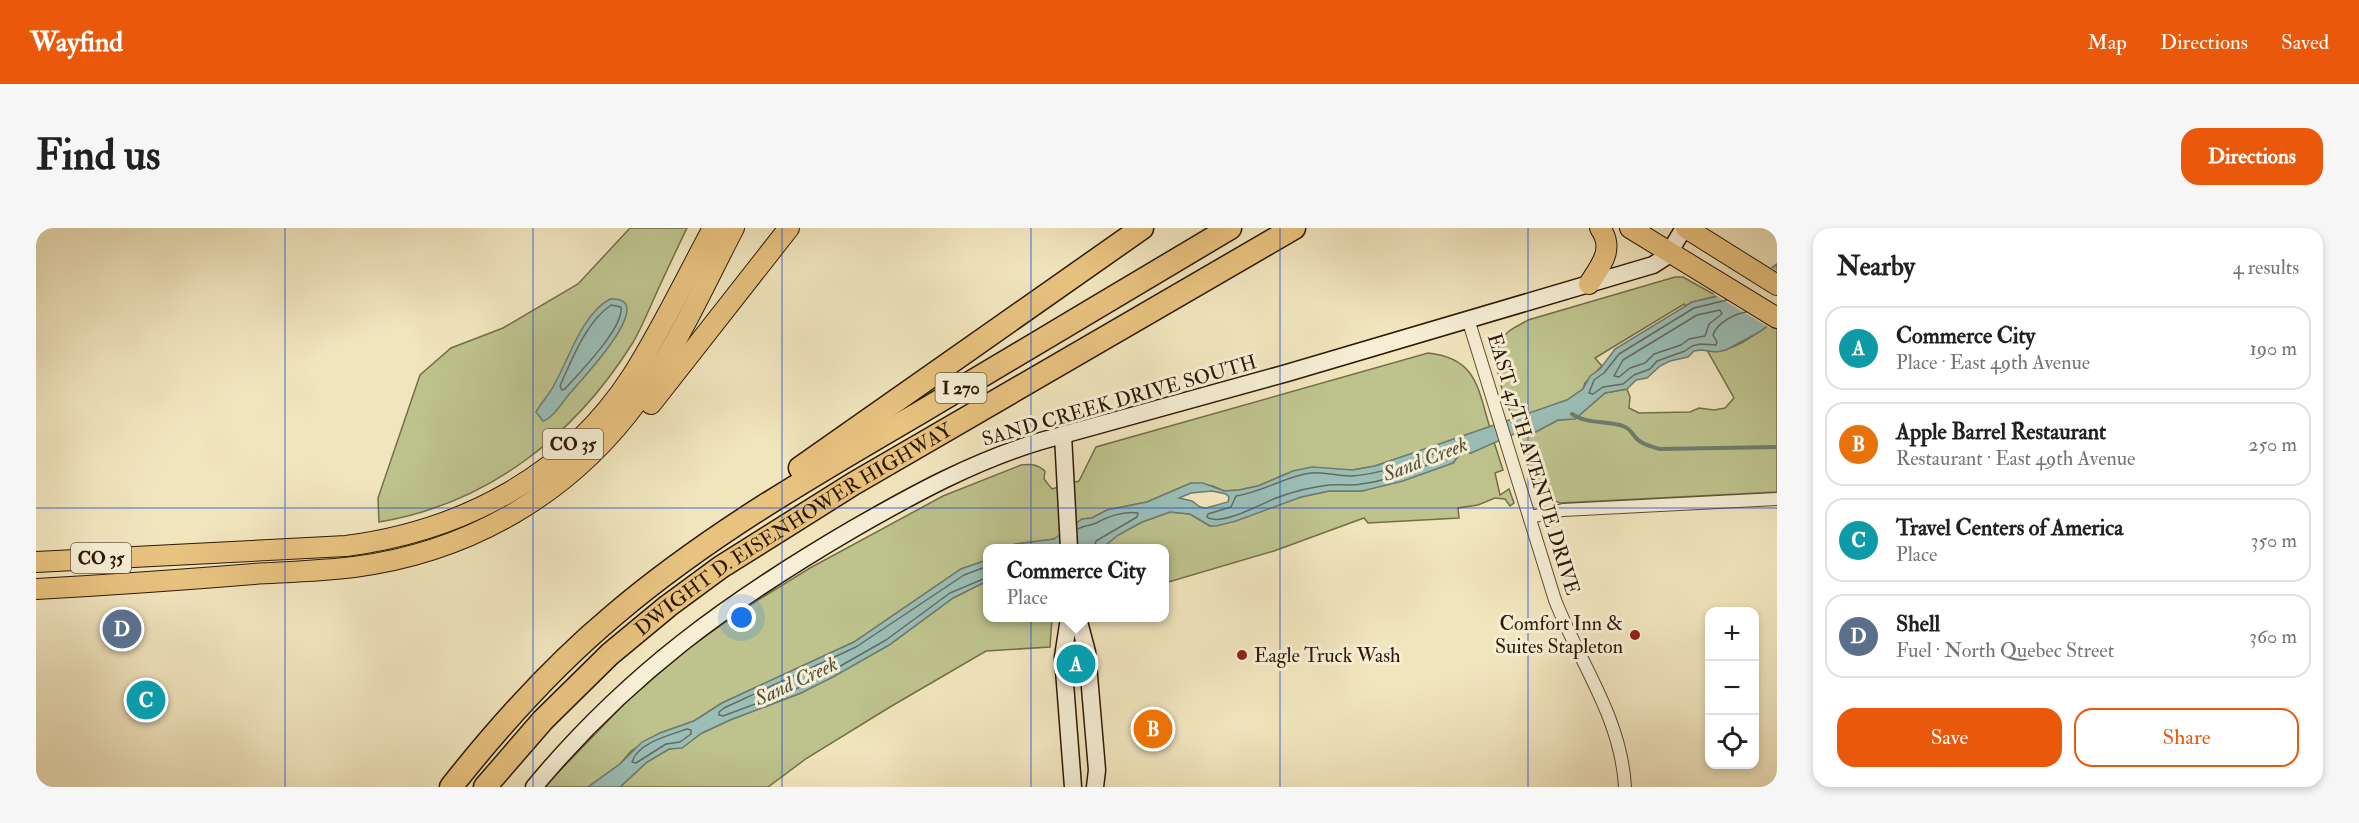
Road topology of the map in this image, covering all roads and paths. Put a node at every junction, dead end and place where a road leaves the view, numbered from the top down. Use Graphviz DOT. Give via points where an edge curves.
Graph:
graph roads {
  1 [pos="712,228"];
  2 [pos="734,228"];
  3 [pos="789,228"];
  4 [pos="1143,228"];
  5 [pos="1230,228"];
  6 [pos="1294,228"];
  7 [pos="1600,228"];
  8 [pos="1630,228"];
  9 [pos="1685,228"];
  10 [pos="1669,252"];
  11 [pos="1589,284"];
  12 [pos="1777,285"];
  13 [pos="1777,318"];
  14 [pos="1468,320"];
  15 [pos="1063,435"];
  16 [pos="1777,499"];
  17 [pos="522,509"];
  18 [pos="1530,517"];
  19 [pos="1069,544"];
  20 [pos="693,552"];
  21 [pos="36,562"];
  22 [pos="36,589"];
  23 [pos="1068,622"];
  24 [pos="1079,622"];
  25 [pos="451,787"];
  26 [pos="485,787"];
  27 [pos="534,787"];
  28 [pos="1073,787"];
  29 [pos="1095,787"];
  30 [pos="1625,787"];
  1 -- 21 [label="main road, CO 35" via="653,340 618,395 560,456 496,501 448,523 370,543"];
  2 -- 17 [label="main road, CO 35" via="639,400 589,456"];
  3 -- 17 [label="main road" via="619,443 551,502"];
  4 -- 20 [label="highway" via="735,512"];
  5 -- 20 [label="highway, DWIGHT D. EISENHOWER HIGHWAY / I 270" via="870,441"];
  6 -- 26 [label="highway, DWIGHT D. EISENHOWER HIGHWAY / I 270" via="853,484 721,567 602,662 536,728"];
  7 -- 11 [label="main road" via="1607,252"];
  8 -- 10 [label="main road"];
  9 -- 10 [label="main road, SAND CREEK DRIVE SOUTH"];
  9 -- 12 [label="main road"];
  10 -- 11 [label="main road, SAND CREEK DRIVE SOUTH" via="1664,260 1653,265"];
  10 -- 13 [label="main road"];
  11 -- 14 [label="main road, SAND CREEK DRIVE SOUTH"];
  14 -- 15 [label="main road, SAND CREEK DRIVE SOUTH"];
  14 -- 18 [label="street, EAST 47TH AVENUE DRIVE"];
  15 -- 19 [label="main road"];
  15 -- 27 [label="main road, SAND CREEK DRIVE SOUTH" via="1002,453 940,481 751,592 636,680"];
  16 -- 18 [label="street" via="1563,510"];
  17 -- 22 [label="main road, CO 35" via="485,530 442,547 360,566"];
  18 -- 30 [label="street, EAST 47TH AVENUE DRIVE" via="1565,627 1613,724"];
  20 -- 25 [label="highway, DWIGHT D. EISENHOWER HIGHWAY / I 270" via="569,655"];
  23 -- 28 [label="main road" via="1063,657"];
  24 -- 29 [label="main road" via="1087,652 1097,770"];
}
